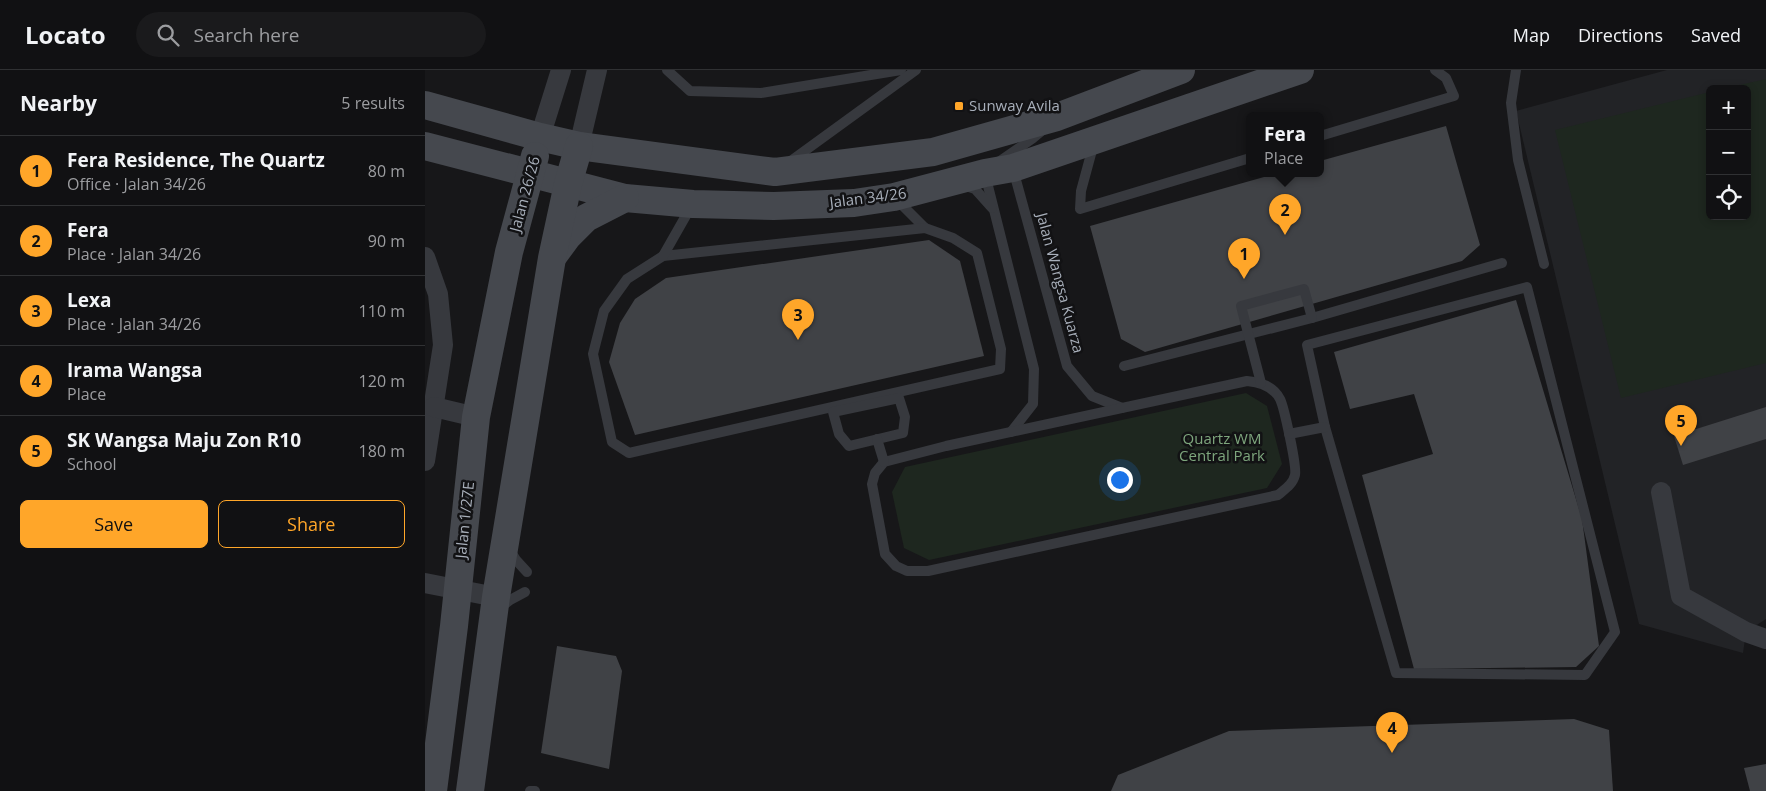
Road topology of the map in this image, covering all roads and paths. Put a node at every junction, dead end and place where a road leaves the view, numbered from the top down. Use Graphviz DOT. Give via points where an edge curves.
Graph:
graph roads {
  1 [pos="561,70"];
  2 [pos="597,70"];
  3 [pos="667,70"];
  4 [pos="901,70"];
  5 [pos="916,70"];
  6 [pos="1181,70"];
  7 [pos="1300,70"];
  8 [pos="1435,70"];
  9 [pos="1516,70"];
  10 [pos="425,106"];
  11 [pos="1057,117"];
  12 [pos="1324,135"];
  13 [pos="539,137"];
  14 [pos="1095,140"];
  15 [pos="425,146"];
  16 [pos="579,146"];
  17 [pos="456,154"];
  18 [pos="1246,159"];
  19 [pos="1013,168"];
  20 [pos="775,172"];
  21 [pos="985,173"];
  22 [pos="530,174"];
  23 [pos="949,183"];
  24 [pos="567,184"];
  25 [pos="894,197"];
  26 [pos="625,198"];
  27 [pos="693,204"];
  28 [pos="995,213"];
  29 [pos="925,228"];
  30 [pos="509,252"];
  31 [pos="663,256"];
  32 [pos="425,257"];
  33 [pos="552,258"];
  34 [pos="1502,263"];
  35 [pos="1544,264"];
  36 [pos="1312,318"];
  37 [pos="1249,335"];
  38 [pos="1124,366"];
  39 [pos="1261,382"];
  40 [pos="433,407"];
  41 [pos="1123,408"];
  42 [pos="476,417"];
  43 [pos="1325,427"];
  44 [pos="1011,432"];
  45 [pos="1289,434"];
  46 [pos="877,439"];
  47 [pos="425,461"];
  48 [pos="883,462"];
  49 [pos="1661,492"];
  50 [pos="505,541"];
  51 [pos="527,572"];
  52 [pos="425,583"];
  53 [pos="458,589"];
  54 [pos="525,592"];
  55 [pos="495,605"];
  56 [pos="1766,639"];
  57 [pos="433,791"];
  58 [pos="470,791"];
  59 [pos="530,791"];
  60 [pos="535,791"];
  1 -- 13 [label="street"];
  2 -- 16 [label="street"];
  3 -- 4 [label="lane" via="690,91 761,92"];
  5 -- 20 [label="lane"];
  6 -- 11 [label="main road"];
  7 -- 14 [label="main road, Jalan 34/26"];
  8 -- 12 [label="lane" via="1446,78 1454,96"];
  9 -- 35 [label="lane" via="1511,103 1518,160"];
  10 -- 13 [label="main road"];
  11 -- 20 [label="main road" via="933,152"];
  11 -- 21 [label="lane"];
  13 -- 16 [label="main road"];
  13 -- 22 [label="main road, Jalan 26/26"];
  14 -- 18 [label="lane" via="1083,178 1080,209"];
  14 -- 19 [label="main road, Jalan 34/26"];
  15 -- 17 [label="main road, Jalan 34/26"];
  16 -- 20 [label="main road"];
  16 -- 24 [label="main road"];
  17 -- 22 [label="main road, Jalan 34/26"];
  17 -- 30 [label="main road" via="505,185 510,218"];
  19 -- 21 [label="main road, Jalan 34/26"];
  19 -- 41 [label="lane, Jalan Wangsa Kuarza" via="1067,366 1092,396"];
  21 -- 23 [label="main road, Jalan 34/26"];
  21 -- 28 [label="lane"];
  22 -- 24 [label="main road, Jalan 34/26"];
  22 -- 30 [label="main road, Jalan 26/26"];
  23 -- 25 [label="main road, Jalan 34/26"];
  23 -- 28 [label="lane" via="975,189"];
  24 -- 26 [label="main road, Jalan 34/26"];
  24 -- 33 [label="main road"];
  25 -- 27 [label="main road, Jalan 34/26" via="854,203 774,206"];
  25 -- 29 [label="lane"];
  26 -- 27 [label="main road, Jalan 34/26"];
  26 -- 33 [label="main road" via="586,218 567,236"];
  27 -- 31 [label="lane"];
  28 -- 44 [label="lane" via="1034,369 1033,404"];
  29 -- 31 [label="lane"];
  29 -- 31 [label="lane" via="953,238 977,253 1001,348 999,369 629,453 612,442 593,354 604,311 627,280"];
  30 -- 42 [label="main road, Jalan 1/27E"];
  32 -- 40 [label="street" via="438,294 443,346"];
  33 -- 50 [label="main road"];
  34 -- 36 [label="lane"];
  36 -- 37 [label="lane"];
  36 -- 37 [label="lane" via="1304,290 1241,306"];
  37 -- 38 [label="lane"];
  37 -- 39 [label="lane"];
  39 -- 41 [label="lane" via="1247,381"];
  39 -- 45 [label="lane" via="1280,399"];
  40 -- 42 [label="street"];
  40 -- 47 [label="street"];
  41 -- 44 [label="lane"];
  42 -- 53 [label="main road, Jalan 1/27E"];
  43 -- 43 [label="lane" via="1307,345 1527,287 1615,632 1585,675 1396,673"];
  43 -- 45 [label="lane"];
  44 -- 48 [label="lane"];
  45 -- 48 [label="lane" via="1296,462 1295,475 1290,485 1278,494 928,571 907,571 896,566 885,554 872,484"];
  46 -- 46 [label="lane" via="849,446 839,434 833,412 899,398 905,417 903,433"];
  46 -- 48 [label="lane"];
  49 -- 56 [label="street" via="1681,596 1746,632"];
  50 -- 51 [label="lane"];
  50 -- 55 [label="main road"];
  52 -- 53 [label="street"];
  53 -- 55 [label="street"];
  53 -- 57 [label="main road, Jalan 1/27E"];
  54 -- 55 [label="lane"];
  55 -- 58 [label="main road"];
  59 -- 60 [label="lane"];
}
